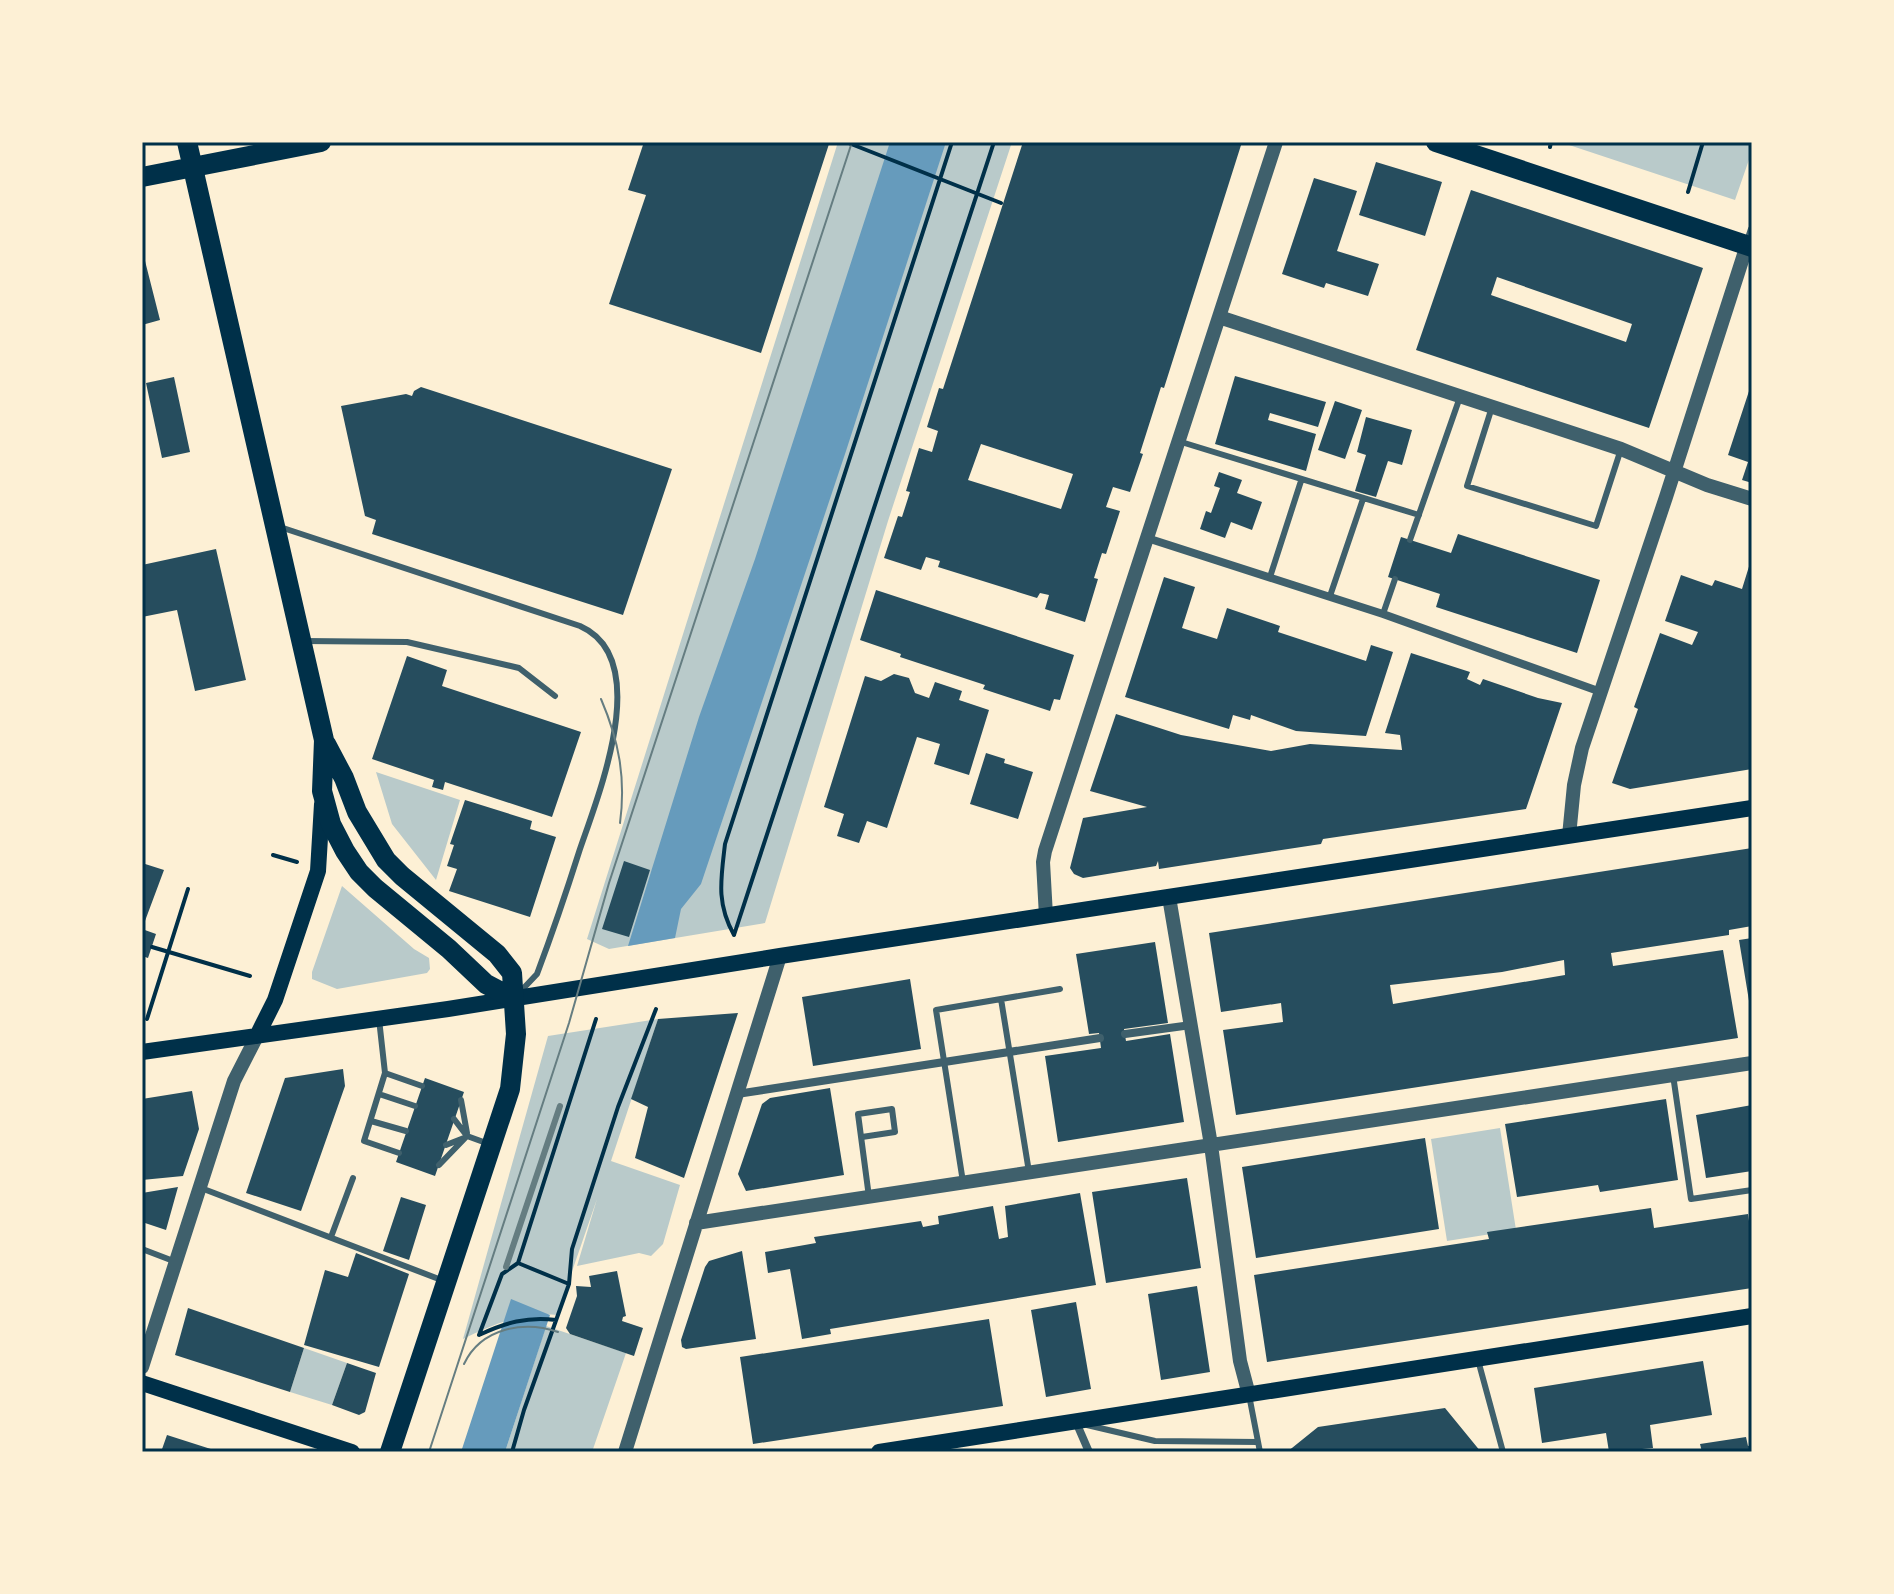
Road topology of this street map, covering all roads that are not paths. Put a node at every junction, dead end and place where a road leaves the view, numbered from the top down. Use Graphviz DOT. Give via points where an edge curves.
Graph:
graph roads {
  1 [pos="187,142"];
  2 [pos="321,142"];
  3 [pos="1276,142"];
  4 [pos="1436,142"];
  5 [pos="194,168"];
  6 [pos="142,177"];
  7 [pos="1750,240"];
  8 [pos="1219,317"];
  9 [pos="1460,397"];
  10 [pos="1492,407"];
  11 [pos="1178,441"];
  12 [pos="1621,449"];
  13 [pos="1675,471"];
  14 [pos="1301,481"];
  15 [pos="1363,499"];
  16 [pos="1752,499"];
  17 [pos="1419,515"];
  18 [pos="274,525"];
  19 [pos="1147,538"];
  20 [pos="1410,540"];
  21 [pos="1270,577"];
  22 [pos="1395,579"];
  23 [pos="1330,596"];
  24 [pos="1383,614"];
  25 [pos="301,641"];
  26 [pos="1601,692"];
  27 [pos="555,696"];
  28 [pos="324,740"];
  29 [pos="322,791"];
  30 [pos="1752,808"];
  31 [pos="1569,836"];
  32 [pos="1169,897"];
  33 [pos="1046,916"];
  34 [pos="780,956"];
  35 [pos="1060,989"];
  36 [pos="513,998"];
  37 [pos="1001,999"];
  38 [pos="379,1019"];
  39 [pos="1191,1025"];
  40 [pos="1125,1034"];
  41 [pos="257,1036"];
  42 [pos="1100,1038"];
  43 [pos="1010,1050"];
  44 [pos="142,1052"];
  45 [pos="944,1061"];
  46 [pos="1752,1063"];
  47 [pos="385,1073"];
  48 [pos="1673,1075"];
  49 [pos="422,1086"];
  50 [pos="379,1094"];
  51 [pos="737,1094"];
  52 [pos="461,1100"];
  53 [pos="415,1106"];
  54 [pos="454,1119"];
  55 [pos="371,1121"];
  56 [pos="406,1131"];
  57 [pos="467,1136"];
  58 [pos="862,1137"];
  59 [pos="446,1145"];
  60 [pos="491,1145"];
  61 [pos="1211,1145"];
  62 [pos="399,1153"];
  63 [pos="439,1165"];
  64 [pos="1029,1172"];
  65 [pos="353,1178"];
  66 [pos="963,1182"];
  67 [pos="201,1188"];
  68 [pos="1752,1190"];
  69 [pos="869,1197"];
  70 [pos="696,1223"];
  71 [pos="331,1237"];
  72 [pos="142,1249"];
  73 [pos="176,1262"];
  74 [pos="446,1281"];
  75 [pos="1752,1316"];
  76 [pos="1478,1360"];
  77 [pos="142,1367"];
  78 [pos="142,1383"];
  79 [pos="1249,1395"];
  80 [pos="1076,1422"];
  81 [pos="1258,1442"];
  82 [pos="317,1446"];
  83 [pos="352,1452"];
  84 [pos="390,1452"];
  85 [pos="625,1452"];
  86 [pos="879,1452"];
  87 [pos="1089,1452"];
  88 [pos="1260,1452"];
  89 [pos="1503,1452"];
  1 -- 5 [label="main road"];
  2 -- 5 [label="main road"];
  3 -- 8 [label="street"];
  4 -- 7 [label="main road"];
  5 -- 6 [label="main road"];
  5 -- 18 [label="main road"];
  7 -- 13 [label="street"];
  8 -- 9 [label="street"];
  8 -- 11 [label="street"];
  9 -- 10 [label="street"];
  9 -- 17 [label="lane"];
  10 -- 12 [label="street"];
  10 -- 12 [label="lane" via="1467,486 1596,526"];
  11 -- 14 [label="lane"];
  11 -- 19 [label="street"];
  12 -- 13 [label="street"];
  13 -- 16 [label="street"];
  13 -- 26 [label="street"];
  14 -- 15 [label="lane"];
  14 -- 21 [label="lane"];
  15 -- 17 [label="lane"];
  15 -- 23 [label="lane"];
  17 -- 20 [label="lane"];
  18 -- 25 [label="main road"];
  18 -- 36 [label="lane" via="580,626 603,645 614,667 617,698 610,758 537,974"];
  19 -- 21 [label="street"];
  19 -- 33 [label="street" via="1045,851"];
  21 -- 23 [label="street"];
  22 -- 24 [label="lane"];
  23 -- 24 [label="street"];
  24 -- 26 [label="street"];
  25 -- 27 [label="lane" via="407,642 519,668"];
  25 -- 28 [label="main road"];
  26 -- 31 [label="street" via="1582,748"];
  28 -- 29 [label="main road"];
  28 -- 36 [label="main road" via="386,860 497,954 512,973"];
  29 -- 36 [label="main road" via="331,824 359,872 486,984"];
  29 -- 41 [label="main road" via="318,871 275,1000"];
  30 -- 31 [label="main road"];
  31 -- 32 [label="main road"];
  32 -- 33 [label="main road"];
  32 -- 39 [label="street"];
  33 -- 34 [label="main road"];
  34 -- 36 [label="main road"];
  34 -- 51 [label="street"];
  35 -- 37 [label="lane"];
  36 -- 38 [label="main road"];
  36 -- 60 [label="main road" via="516,1034 510,1089"];
  37 -- 43 [label="lane"];
  37 -- 45 [label="lane" via="936,1010"];
  38 -- 41 [label="main road"];
  38 -- 47 [label="lane"];
  39 -- 40 [label="street"];
  39 -- 61 [label="street"];
  41 -- 44 [label="main road"];
  41 -- 67 [label="street" via="234,1081"];
  42 -- 43 [label="street"];
  43 -- 45 [label="street"];
  43 -- 64 [label="lane"];
  45 -- 51 [label="street"];
  45 -- 66 [label="lane"];
  46 -- 48 [label="street"];
  47 -- 49 [label="lane"];
  47 -- 50 [label="lane"];
  48 -- 61 [label="street"];
  48 -- 68 [label="lane" via="1691,1199"];
  50 -- 53 [label="lane"];
  50 -- 55 [label="lane"];
  51 -- 70 [label="street"];
  52 -- 57 [label="lane"];
  54 -- 57 [label="lane"];
  55 -- 56 [label="lane"];
  55 -- 62 [label="lane" via="364,1141"];
  57 -- 59 [label="lane"];
  57 -- 60 [label="lane"];
  57 -- 63 [label="lane"];
  58 -- 58 [label="lane" via="858,1114 892,1109 895,1132"];
  58 -- 69 [label="lane"];
  60 -- 74 [label="main road"];
  61 -- 64 [label="street"];
  61 -- 79 [label="street"];
  64 -- 66 [label="street"];
  65 -- 71 [label="lane"];
  66 -- 69 [label="street"];
  67 -- 71 [label="lane"];
  67 -- 73 [label="street"];
  69 -- 70 [label="street"];
  70 -- 85 [label="street"];
  71 -- 74 [label="lane"];
  72 -- 73 [label="lane"];
  73 -- 77 [label="street"];
  74 -- 84 [label="main road"];
  75 -- 76 [label="main road"];
  76 -- 79 [label="main road"];
  76 -- 89 [label="lane"];
  78 -- 82 [label="main road"];
  79 -- 80 [label="main road"];
  79 -- 81 [label="lane"];
  80 -- 81 [label="lane" via="1155,1441"];
  80 -- 86 [label="main road"];
  80 -- 87 [label="street"];
  81 -- 88 [label="lane"];
  82 -- 83 [label="main road"];
}
